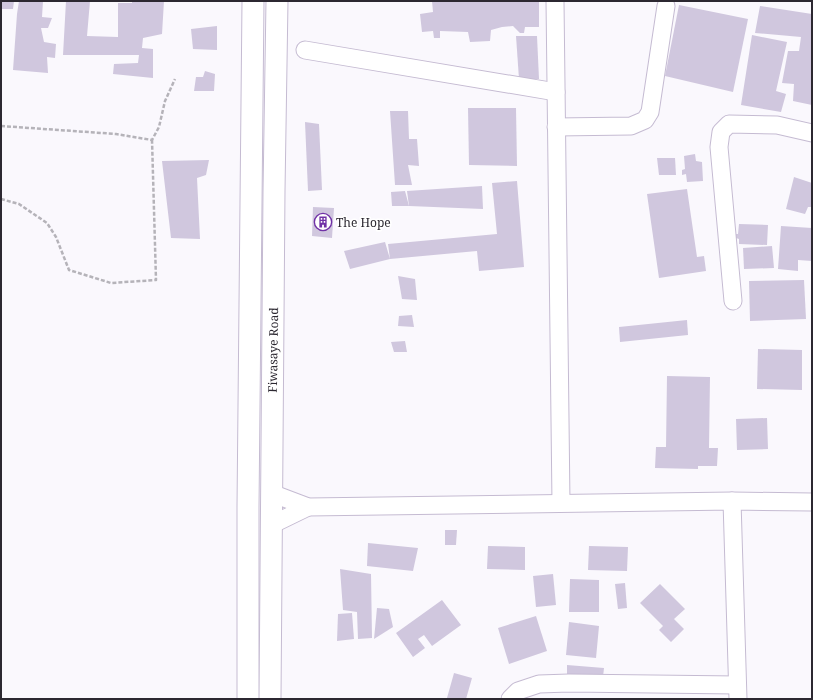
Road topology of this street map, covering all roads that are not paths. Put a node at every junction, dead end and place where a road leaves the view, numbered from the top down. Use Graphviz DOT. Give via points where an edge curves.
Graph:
graph roads {
  1 [pos="253,1"];
  2 [pos="277,1"];
  3 [pos="555,1"];
  4 [pos="666,6"];
  5 [pos="305,50"];
  6 [pos="556,92"];
  7 [pos="556,127"];
  8 [pos="812,134"];
  9 [pos="733,301"];
  10 [pos="271,493"];
  11 [pos="732,501"];
  12 [pos="812,502"];
  13 [pos="561,503"];
  14 [pos="308,507"];
  15 [pos="271,525"];
  16 [pos="738,692"];
  17 [pos="248,699"];
  18 [pos="270,699"];
  19 [pos="510,699"];
  1 -- 17 [label="main road, Fiwasaye Road"];
  2 -- 10 [label="main road, Fiwasaye Road"];
  3 -- 6 [label="street"];
  4 -- 7 [label="street" via="650,112 645,120 632,126"];
  5 -- 6 [label="street"];
  6 -- 7 [label="street"];
  7 -- 13 [label="street"];
  8 -- 9 [label="street" via="776,125 729,124 721,132 719,147"];
  10 -- 14 [label="street"];
  10 -- 15 [label="main road, Fiwasaye Road"];
  11 -- 12 [label="street"];
  11 -- 13 [label="street"];
  11 -- 16 [label="street"];
  13 -- 14 [label="street"];
  14 -- 15 [label="street"];
  15 -- 18 [label="main road, Fiwasaye Road"];
  16 -- 19 [label="street" via="569,683 539,684 518,691"];
}
